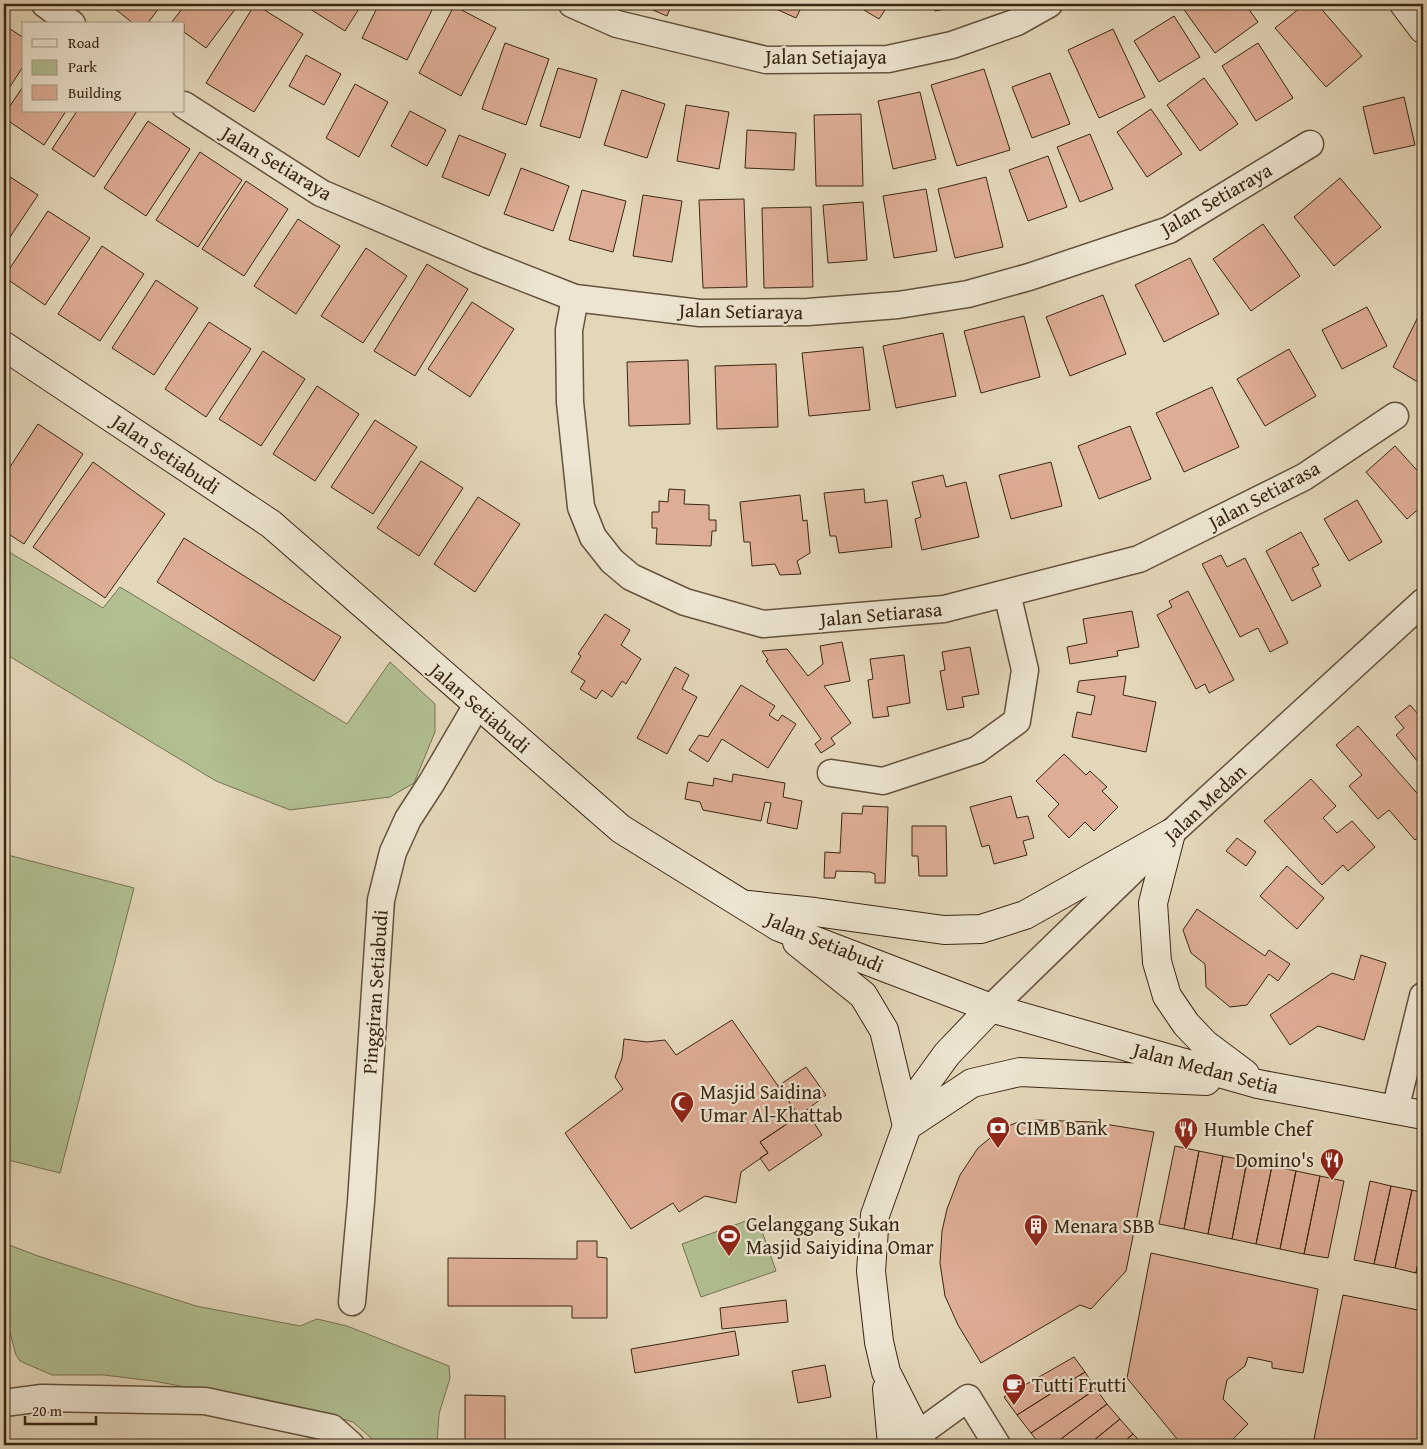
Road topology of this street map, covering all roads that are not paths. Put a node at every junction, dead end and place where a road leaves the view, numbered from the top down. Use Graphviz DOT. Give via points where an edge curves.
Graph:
graph roads {
  1 [pos="45,4"];
  2 [pos="572,4"];
  3 [pos="1048,4"];
  4 [pos="1404,4"];
  5 [pos="69,22"];
  6 [pos="1423,29"];
  7 [pos="185,106"];
  8 [pos="1310,144"];
  9 [pos="575,298"];
  10 [pos="4,346"];
  11 [pos="1395,416"];
  12 [pos="1007,594"];
  13 [pos="1423,602"];
  14 [pos="477,705"];
  15 [pos="831,773"];
  16 [pos="1171,834"];
  17 [pos="742,904"];
  18 [pos="779,927"];
  19 [pos="1423,996"];
  20 [pos="991,1008"];
  21 [pos="1258,1084"];
  22 [pos="1395,1110"];
  23 [pos="1423,1115"];
  24 [pos="906,1126"];
  25 [pos="352,1302"];
  26 [pos="886,1372"];
  27 [pos="4,1403"];
  28 [pos="920,1440"];
  29 [pos="351,1445"];
  30 [pos="892,1445"];
  31 [pos="997,1445"];
  1 -- 5 [label="street"];
  2 -- 3 [label="street, Jalan Setiajaya" via="617,24 775,60 888,59 952,45 1017,22"];
  4 -- 6 [label="street"];
  7 -- 9 [label="street, Jalan Setiaraya" via="321,193"];
  8 -- 9 [label="street, Jalan Setiaraya" via="1169,230 968,294 898,305 808,312 700,313"];
  9 -- 12 [label="street, Jalan Setiarasa" via="569,330 570,402 580,507 593,538 631,577 685,602 763,624 944,609"];
  10 -- 14 [label="street, Jalan Setiabudi" via="271,524"];
  11 -- 12 [label="street, Jalan Setiarasa" via="1304,477 1139,559"];
  12 -- 15 [label="street" via="1025,670 1017,720 977,750 884,781"];
  13 -- 16 [label="street, Jalan Medan"];
  14 -- 17 [label="street, Jalan Setiabudi" via="621,829"];
  14 -- 25 [label="street, Pinggiran Setiabudi" via="408,819 393,852 381,900"];
  16 -- 17 [label="street" via="1025,915 981,928 944,930"];
  16 -- 20 [label="street, Jalan Medan"];
  16 -- 21 [label="street" via="1154,903 1157,962 1168,996 1186,1024 1205,1044"];
  17 -- 18 [label="street, Jalan Setiabudi"];
  18 -- 20 [label="street, Jalan Setiabudi"];
  18 -- 24 [label="street" via="863,995 884,1030"];
  19 -- 22 [label="street"];
  20 -- 21 [label="street, Jalan Medan Setia"];
  20 -- 24 [label="street" via="948,1054 923,1087"];
  21 -- 22 [label="street, Jalan Medan Setia"];
  21 -- 24 [label="street" via="1020,1072 972,1083"];
  22 -- 23 [label="street, Jalan Medan Setia"];
  24 -- 26 [label="street" via="875,1215 870,1271"];
  26 -- 28 [label="street"];
  26 -- 30 [label="street"];
  27 -- 29 [label="street" via="42,1398 205,1400 332,1428"];
  28 -- 31 [label="street" via="968,1398"];
}
